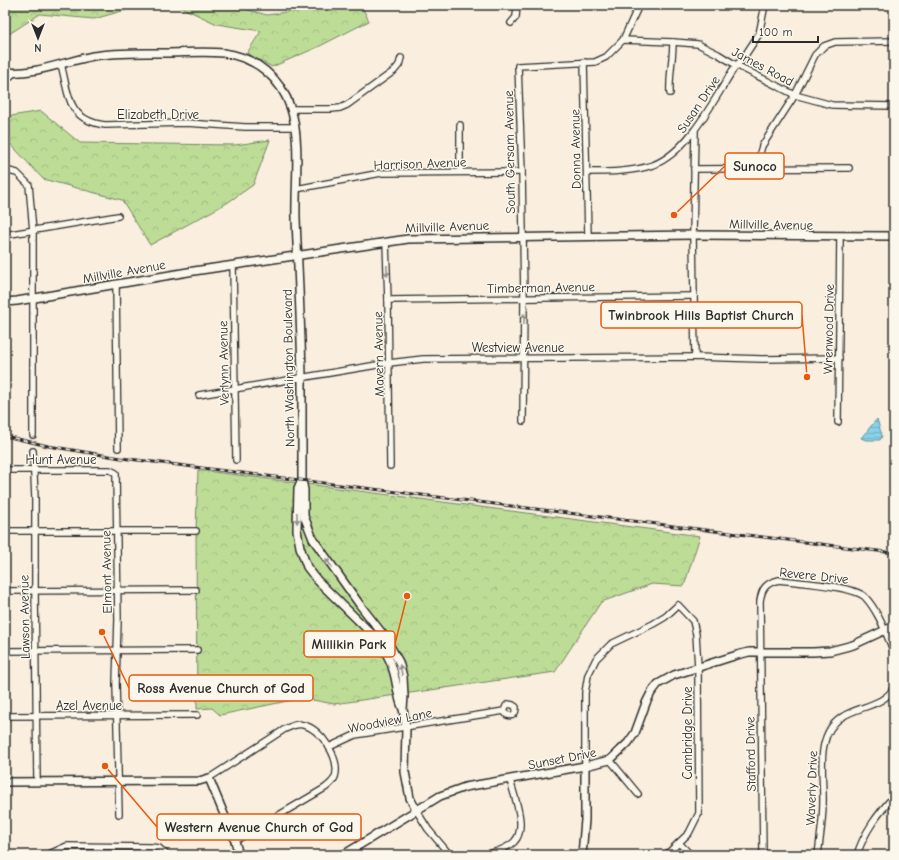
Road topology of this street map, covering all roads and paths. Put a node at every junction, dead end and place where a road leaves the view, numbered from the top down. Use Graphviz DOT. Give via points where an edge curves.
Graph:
graph roads {
  1 [pos="517,5"];
  2 [pos="640,5"];
  3 [pos="765,5"];
  4 [pos="511,23"];
  5 [pos="623,40"];
  6 [pos="894,41"];
  7 [pos="673,42"];
  8 [pos="401,58"];
  9 [pos="584,62"];
  10 [pos="61,64"];
  11 [pos="736,66"];
  12 [pos="5,72"];
  13 [pos="14,73"];
  14 [pos="5,81"];
  15 [pos="670,93"];
  16 [pos="795,95"];
  17 [pos="894,106"];
  18 [pos="291,109"];
  19 [pos="460,125"];
  20 [pos="295,127"];
  21 [pos="695,131"];
  22 [pos="761,168"];
  23 [pos="849,168"];
  24 [pos="5,170"];
  25 [pos="694,170"];
  26 [pos="460,172"];
  27 [pos="522,172"];
  28 [pos="586,172"];
  29 [pos="296,189"];
  30 [pos="118,216"];
  31 [pos="33,231"];
  32 [pos="5,235"];
  33 [pos="693,235"];
  34 [pos="588,236"];
  35 [pos="840,236"];
  36 [pos="894,236"];
  37 [pos="522,237"];
  38 [pos="386,242"];
  39 [pos="298,255"];
  40 [pos="233,265"];
  41 [pos="116,285"];
  42 [pos="694,296"];
  43 [pos="33,298"];
  44 [pos="524,298"];
  45 [pos="388,300"];
  46 [pos="5,302"];
  47 [pos="695,357"];
  48 [pos="523,358"];
  49 [pos="839,358"];
  50 [pos="389,363"];
  51 [pos="302,377"];
  52 [pos="234,388"];
  53 [pos="200,395"];
  54 [pos="523,421"];
  55 [pos="838,422"];
  56 [pos="33,435"];
  57 [pos="118,448"];
  58 [pos="33,451"];
  59 [pos="236,460"];
  60 [pos="390,466"];
  61 [pos="5,470"];
  62 [pos="33,470"];
  63 [pos="116,473"];
  64 [pos="302,480"];
  65 [pos="5,531"];
  66 [pos="35,531"];
  67 [pos="117,531"];
  68 [pos="196,531"];
  69 [pos="196,590"];
  70 [pos="5,591"];
  71 [pos="35,591"];
  72 [pos="117,591"];
  73 [pos="894,626"];
  74 [pos="885,631"];
  75 [pos="117,650"];
  76 [pos="196,650"];
  77 [pos="5,651"];
  78 [pos="36,651"];
  79 [pos="760,652"];
  80 [pos="894,652"];
  81 [pos="698,667"];
  82 [pos="894,687"];
  83 [pos="403,709"];
  84 [pos="504,712"];
  85 [pos="197,715"];
  86 [pos="5,716"];
  87 [pos="37,716"];
  88 [pos="118,716"];
  89 [pos="406,727"];
  90 [pos="329,747"];
  91 [pos="610,760"];
  92 [pos="585,766"];
  93 [pos="209,778"];
  94 [pos="510,780"];
  95 [pos="5,782"];
  96 [pos="37,782"];
  97 [pos="118,782"];
  98 [pos="638,794"];
  99 [pos="894,796"];
  100 [pos="416,810"];
  101 [pos="119,814"];
  102 [pos="235,841"];
  103 [pos="679,843"];
  104 [pos="166,853"];
  105 [pos="47,855"];
  106 [pos="239,855"];
  107 [pos="343,855"];
  108 [pos="450,855"];
  109 [pos="486,855"];
  110 [pos="582,855"];
  111 [pos="666,855"];
  112 [pos="691,855"];
  113 [pos="763,855"];
  114 [pos="818,855"];
  115 [pos="857,855"];
  1 -- 4 [label="street" via="516,17"];
  2 -- 5 [label="street"];
  3 -- 11 [label="street, Susan Drive" via="759,34"];
  5 -- 7 [label="street, James Road"];
  5 -- 9 [label="street" via="606,56 594,62"];
  6 -- 16 [label="street" via="835,42 824,46 815,55"];
  7 -- 11 [label="street, James Road" via="698,44"];
  7 -- 15 [label="street"];
  8 -- 18 [label="street" via="394,71 347,104 332,109"];
  9 -- 27 [label="street, South Gersam Avenue" via="518,66"];
  9 -- 28 [label="street, Donna Avenue"];
  10 -- 13 [label="street, North Washington Boulevard"];
  10 -- 18 [label="street, North Washington Boulevard" via="94,56 125,53 224,53 257,64 270,74 280,86"];
  10 -- 20 [label="street, Elizabeth Drive" via="74,109 80,116 95,124 186,123"];
  11 -- 16 [label="street, James Road"];
  11 -- 21 [label="street, Susan Drive"];
  12 -- 13 [label="street, North Washington Boulevard"];
  13 -- 14 [label="street"];
  16 -- 17 [label="street, James Road" via="832,105"];
  16 -- 22 [label="street" via="762,146"];
  18 -- 20 [label="street, North Washington Boulevard"];
  19 -- 26 [label="street"];
  20 -- 29 [label="street, North Washington Boulevard"];
  21 -- 25 [label="street"];
  21 -- 28 [label="street, Susan Drive" via="681,147 654,164 616,172"];
  22 -- 23 [label="street"];
  22 -- 25 [label="street"];
  24 -- 31 [label="street" via="17,173 29,185"];
  25 -- 33 [label="street"];
  26 -- 27 [label="street, Harrison Avenue"];
  26 -- 29 [label="street, Harrison Avenue" via="381,173"];
  27 -- 37 [label="street, South Gersam Avenue"];
  28 -- 34 [label="street, Donna Avenue"];
  29 -- 39 [label="street, North Washington Boulevard"];
  30 -- 31 [label="street"];
  31 -- 32 [label="street"];
  31 -- 43 [label="street"];
  33 -- 34 [label="street, Millville Avenue"];
  33 -- 35 [label="street, Millville Avenue"];
  33 -- 42 [label="street"];
  34 -- 37 [label="street, Millville Avenue"];
  35 -- 36 [label="street, Millville Avenue"];
  35 -- 49 [label="street, Wrenwood Drive"];
  37 -- 38 [label="street, Millville Avenue" via="408,238"];
  37 -- 44 [label="street, South Gersam Avenue"];
  38 -- 39 [label="street, Millville Avenue"];
  38 -- 45 [label="street, Mavern Avenue, one-way"];
  39 -- 40 [label="street, Millville Avenue"];
  39 -- 51 [label="street, North Washington Boulevard"];
  40 -- 41 [label="street, Millville Avenue"];
  40 -- 52 [label="street, Verlynn Avenue"];
  41 -- 43 [label="street, Millville Avenue"];
  41 -- 57 [label="street"];
  42 -- 44 [label="street, Timberman Avenue"];
  42 -- 47 [label="street"];
  43 -- 46 [label="street, Millville Avenue"];
  43 -- 56 [label="street"];
  44 -- 45 [label="street, Timberman Avenue"];
  48 -- 44 [label="street, South Gersam Avenue, one-way"];
  45 -- 50 [label="street, Mavern Avenue"];
  47 -- 48 [label="street, Westview Avenue"];
  47 -- 49 [label="street, Westview Avenue"];
  48 -- 50 [label="street, Westview Avenue" via="423,358"];
  48 -- 54 [label="street, South Gersam Avenue"];
  49 -- 55 [label="street, Wrenwood Drive"];
  50 -- 51 [label="street, Westview Avenue"];
  50 -- 60 [label="street, Mavern Avenue"];
  51 -- 52 [label="street, Westview Avenue"];
  51 -- 64 [label="street, North Washington Boulevard"];
  52 -- 53 [label="street, Westview Avenue"];
  52 -- 59 [label="street, Verlynn Avenue"];
  58 -- 62 [label="street, Lawson Avenue"];
  61 -- 62 [label="street, Hunt Avenue"];
  62 -- 63 [label="street, Hunt Avenue" via="110,470"];
  62 -- 66 [label="street, Lawson Avenue"];
  63 -- 67 [label="street, Elmont Avenue"];
  83 -- 64 [label="street, North Washington Boulevard, one-way" via="403,677 399,662 385,637 313,539 304,516"];
  64 -- 83 [label="street, North Washington Boulevard, one-way" via="298,488 297,530 307,567 382,646 392,664 398,697"];
  65 -- 66 [label="street"];
  66 -- 67 [label="street"];
  66 -- 71 [label="street, Lawson Avenue"];
  67 -- 68 [label="street"];
  67 -- 72 [label="street, Elmont Avenue"];
  69 -- 72 [label="street"];
  70 -- 71 [label="street"];
  71 -- 72 [label="street"];
  71 -- 78 [label="street, Lawson Avenue"];
  72 -- 75 [label="street, Elmont Avenue"];
  73 -- 74 [label="street, Sunset Drive"];
  74 -- 79 [label="street, Sunset Drive" via="853,645 830,651"];
  74 -- 79 [label="street, Revere Drive" via="865,596 857,592 779,580 765,586 761,593"];
  74 -- 80 [label="street"];
  75 -- 76 [label="street"];
  75 -- 78 [label="street"];
  75 -- 88 [label="street, Elmont Avenue"];
  77 -- 78 [label="street"];
  78 -- 87 [label="street, Lawson Avenue"];
  79 -- 81 [label="street, Sunset Drive" via="749,652"];
  79 -- 113 [label="street, Stafford Drive"];
  81 -- 91 [label="street, Sunset Drive" via="674,675 658,684 646,703 635,733"];
  81 -- 92 [label="street, Cambridge Drive" via="695,627 678,605 653,624 611,644 596,658 588,675 585,693"];
  81 -- 103 [label="street, Cambridge Drive" via="699,813 689,833"];
  82 -- 114 [label="street, Waverly Drive" via="887,697 842,717 828,732 822,755 823,804"];
  83 -- 89 [label="street, North Washington Boulevard"];
  84 -- 89 [label="street, Woodview Lane"];
  85 -- 88 [label="street, Azel Avenue"];
  86 -- 87 [label="street, Azel Avenue"];
  87 -- 88 [label="street, Azel Avenue"];
  87 -- 96 [label="street, Lawson Avenue"];
  88 -- 97 [label="street, Elmont Avenue"];
  89 -- 90 [label="street, Woodview Lane" via="355,736"];
  89 -- 100 [label="street, North Washington Boulevard" via="405,772 410,798"];
  90 -- 93 [label="street" via="311,727 296,724"];
  90 -- 102 [label="street" via="335,759 334,781"];
  91 -- 92 [label="street, Sunset Drive"];
  91 -- 98 [label="street"];
  92 -- 94 [label="street, Sunset Drive"];
  92 -- 110 [label="street"];
  93 -- 97 [label="street" via="199,781"];
  93 -- 102 [label="street"];
  94 -- 100 [label="street, Sunset Drive" via="465,787 440,796"];
  94 -- 109 [label="street" via="520,818 519,835 515,842"];
  95 -- 96 [label="street"];
  96 -- 97 [label="street"];
  97 -- 101 [label="street, Elmont Avenue"];
  99 -- 115 [label="street" via="863,838"];
  100 -- 107 [label="street, Sunset Drive"];
  100 -- 108 [label="street, North Washington Boulevard"];
  102 -- 106 [label="street"];
  103 -- 111 [label="street, Cambridge Drive"];
  103 -- 112 [label="street"];
  104 -- 105 [label="street" via="159,848 151,847 67,846"];
}
